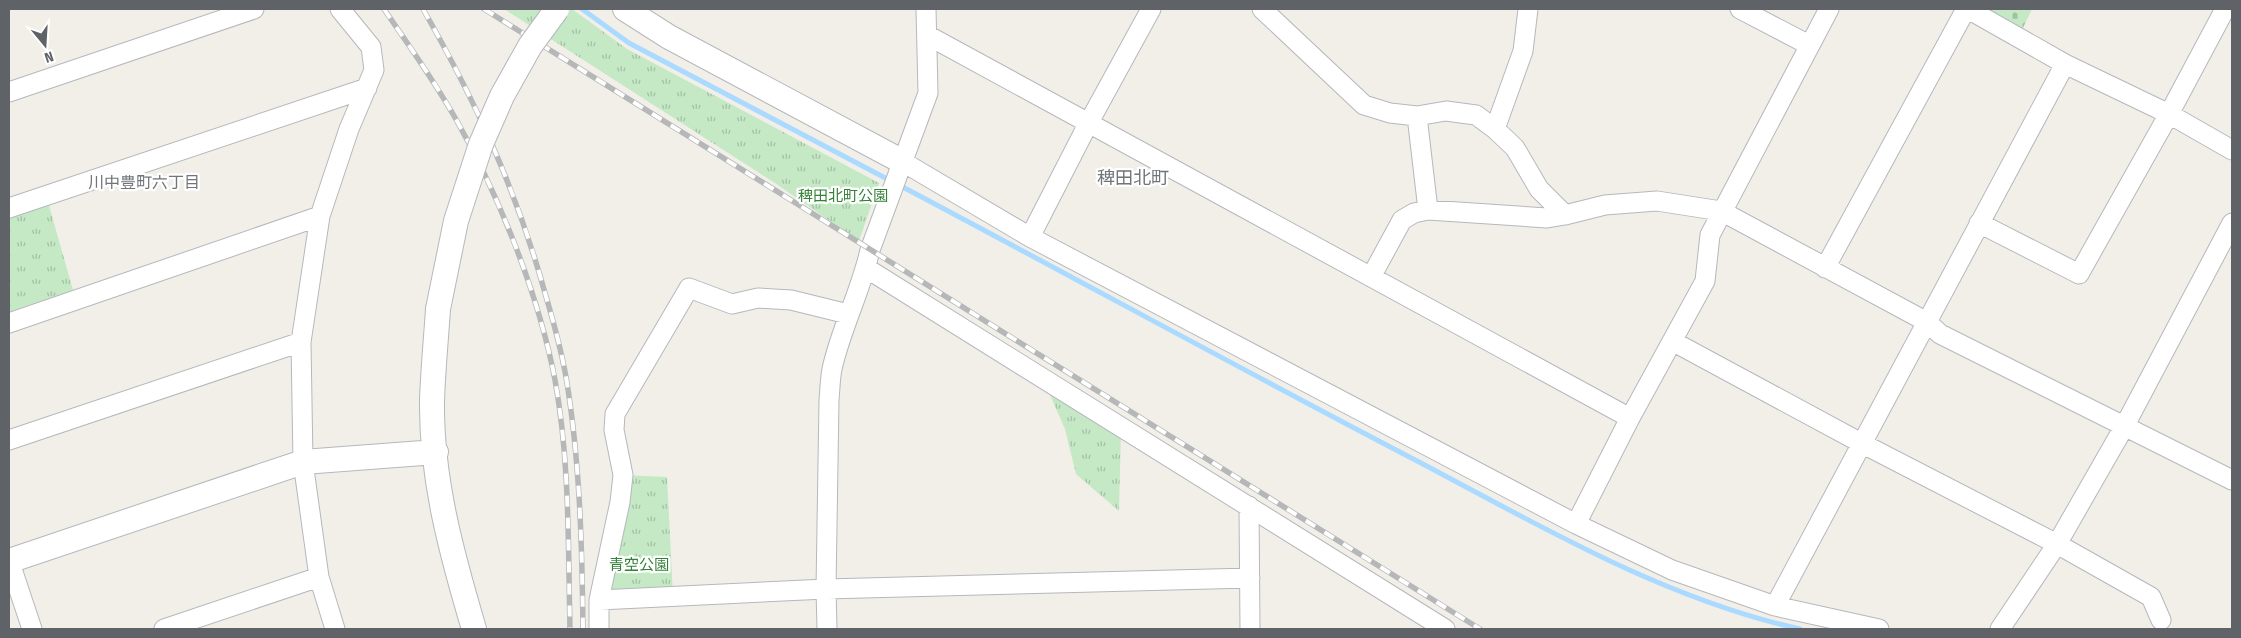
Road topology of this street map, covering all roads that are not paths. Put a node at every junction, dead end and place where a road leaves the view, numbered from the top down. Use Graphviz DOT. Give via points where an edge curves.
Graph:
graph roads {
  1 [pos="254,9"];
  2 [pos="340,9"];
  3 [pos="557,9"];
  4 [pos="625,9"];
  5 [pos="926,9"];
  6 [pos="1151,9"];
  7 [pos="1262,9"];
  8 [pos="1528,9"];
  9 [pos="1740,9"];
  10 [pos="1829,9"];
  11 [pos="1967,9"];
  12 [pos="2224,9"];
  13 [pos="927,35"];
  14 [pos="1809,45"];
  15 [pos="2065,64"];
  16 [pos="367,88"];
  17 [pos="9,92"];
  18 [pos="2169,114"];
  19 [pos="1417,116"];
  20 [pos="1088,124"];
  21 [pos="1495,129"];
  22 [pos="2232,150"];
  23 [pos="901,167"];
  24 [pos="9,208"];
  25 [pos="1428,210"];
  26 [pos="1721,211"];
  27 [pos="1565,215"];
  28 [pos="320,216"];
  29 [pos="1979,223"];
  30 [pos="2232,223"];
  31 [pos="1030,236"];
  32 [pos="866,268"];
  33 [pos="1825,268"];
  34 [pos="1371,277"];
  35 [pos="848,314"];
  36 [pos="1927,322"];
  37 [pos="9,323"];
  38 [pos="1672,341"];
  39 [pos="301,342"];
  40 [pos="1630,418"];
  41 [pos="2124,427"];
  42 [pos="9,440"];
  43 [pos="1863,444"];
  44 [pos="436,452"];
  45 [pos="303,462"];
  46 [pos="2232,478"];
  47 [pos="1249,506"];
  48 [pos="1576,524"];
  49 [pos="2057,544"];
  50 [pos="9,561"];
  51 [pos="319,576"];
  52 [pos="1250,578"];
  53 [pos="826,589"];
  54 [pos="599,600"];
  55 [pos="1775,606"];
  56 [pos="2161,620"];
  57 [pos="32,629"];
  58 [pos="164,629"];
  59 [pos="335,629"];
  60 [pos="474,629"];
  61 [pos="599,629"];
  62 [pos="827,629"];
  63 [pos="1250,629"];
  64 [pos="1444,629"];
  65 [pos="1879,629"];
  66 [pos="2000,629"];
  1 -- 17 [label="street"];
  2 -- 16 [label="street" via="371,47 374,70"];
  3 -- 44 [label="street, bridge" via="530,46 502,96 481,144 456,222 438,309 432,402"];
  4 -- 23 [label="street"];
  5 -- 13 [label="street"];
  6 -- 20 [label="street"];
  7 -- 19 [label="street" via="1364,105 1390,113"];
  8 -- 21 [label="street" via="1523,51"];
  9 -- 14 [label="street"];
  10 -- 14 [label="street"];
  11 -- 15 [label="street"];
  11 -- 33 [label="street"];
  12 -- 18 [label="street"];
  13 -- 20 [label="street"];
  13 -- 23 [label="street" via="928,92"];
  14 -- 26 [label="street"];
  15 -- 18 [label="street"];
  15 -- 29 [label="street"];
  16 -- 24 [label="street"];
  16 -- 28 [label="street" via="349,129"];
  18 -- 22 [label="street"];
  18 -- 29 [label="street" via="2079,274"];
  19 -- 21 [label="street" via="1446,111 1476,115"];
  19 -- 25 [label="street"];
  20 -- 31 [label="street"];
  20 -- 34 [label="street"];
  21 -- 27 [label="street" via="1514,148 1539,189"];
  23 -- 31 [label="street"];
  23 -- 32 [label="street"];
  25 -- 27 [label="street" via="1547,218"];
  25 -- 34 [label="street" via="1402,220"];
  26 -- 27 [label="street" via="1657,201 1605,205"];
  26 -- 33 [label="street"];
  26 -- 38 [label="street" via="1710,235 1705,281"];
  28 -- 37 [label="street"];
  28 -- 39 [label="street"];
  29 -- 36 [label="street"];
  30 -- 41 [label="street"];
  31 -- 48 [label="street"];
  32 -- 35 [label="street"];
  32 -- 47 [label="street"];
  33 -- 36 [label="street"];
  34 -- 40 [label="street"];
  35 -- 53 [label="street" via="832,370 829,400"];
  35 -- 54 [label="street" via="791,300 758,298 732,304 688,288 615,414 614,430 623,475"];
  36 -- 41 [label="street" via="1940,334"];
  36 -- 43 [label="street"];
  38 -- 40 [label="street"];
  38 -- 43 [label="street"];
  39 -- 42 [label="street"];
  39 -- 45 [label="street"];
  40 -- 48 [label="street"];
  41 -- 46 [label="street"];
  41 -- 49 [label="street"];
  43 -- 49 [label="street"];
  43 -- 55 [label="street"];
  44 -- 45 [label="street"];
  44 -- 60 [label="street" via="440,494 455,565"];
  45 -- 50 [label="street"];
  45 -- 51 [label="street"];
  47 -- 52 [label="street"];
  47 -- 64 [label="street"];
  48 -- 55 [label="street" via="1672,570"];
  49 -- 56 [label="street" via="2151,598"];
  49 -- 66 [label="street"];
  50 -- 57 [label="street"];
  51 -- 58 [label="street"];
  51 -- 59 [label="street"];
  52 -- 53 [label="street"];
  52 -- 63 [label="street"];
  53 -- 54 [label="street"];
  53 -- 62 [label="street"];
  54 -- 61 [label="street"];
  55 -- 65 [label="street"];
}
